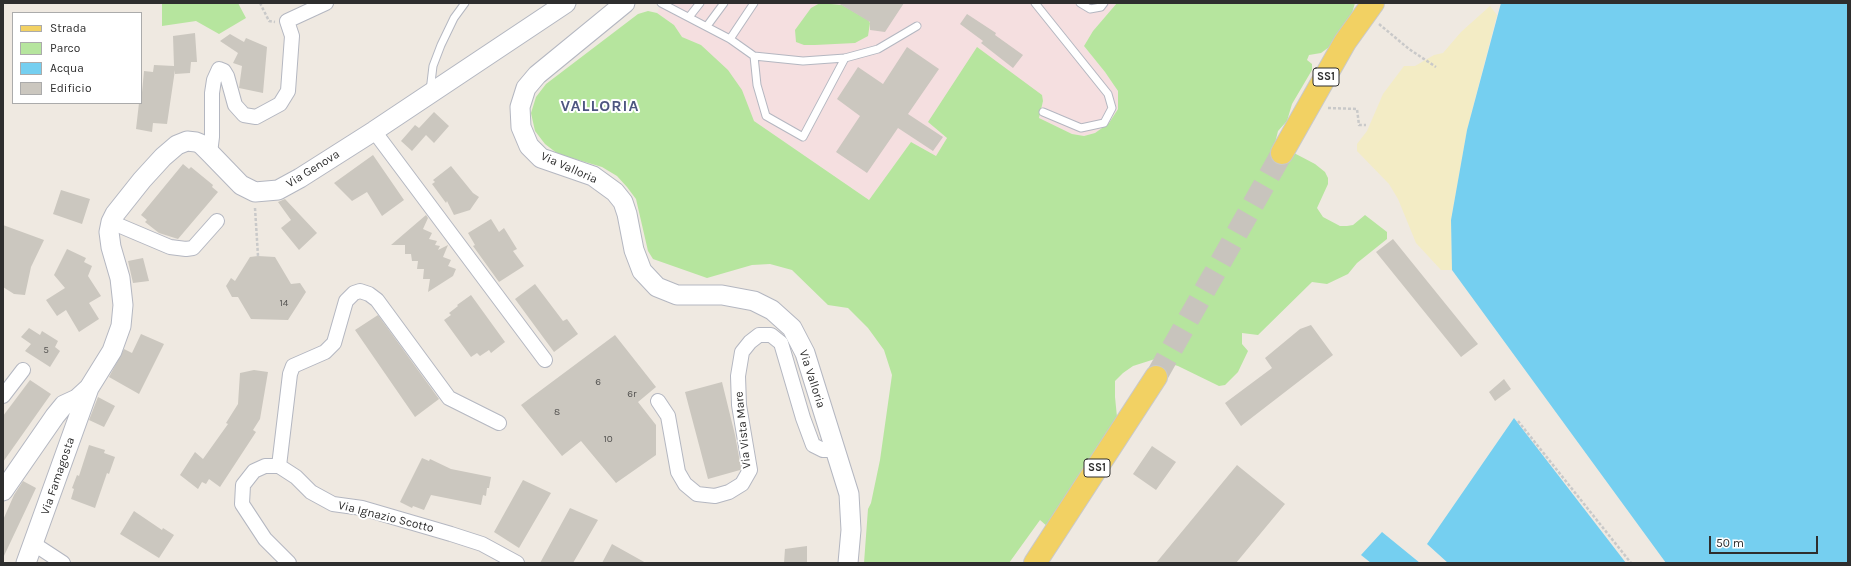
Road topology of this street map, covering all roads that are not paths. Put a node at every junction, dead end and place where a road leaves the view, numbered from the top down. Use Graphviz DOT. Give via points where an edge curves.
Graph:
graph roads {
  1 [pos="326,3"];
  2 [pos="465,3"];
  3 [pos="566,3"];
  4 [pos="625,3"];
  5 [pos="661,3"];
  6 [pos="700,3"];
  7 [pos="724,3"];
  8 [pos="754,3"];
  9 [pos="1035,3"];
  10 [pos="1080,3"];
  11 [pos="1104,3"];
  12 [pos="1369,8"];
  13 [pos="689,17"];
  14 [pos="707,26"];
  15 [pos="917,26"];
  16 [pos="730,39"];
  17 [pos="754,56"];
  18 [pos="845,58"];
  19 [pos="430,92"];
  20 [pos="1043,112"];
  21 [pos="374,131"];
  22 [pos="210,152"];
  23 [pos="1282,153"];
  24 [pos="216,221"];
  25 [pos="111,222"];
  26 [pos="545,360"];
  27 [pos="23,370"];
  28 [pos="1156,377"];
  29 [pos="89,388"];
  30 [pos="3,396"];
  31 [pos="658,401"];
  32 [pos="499,423"];
  33 [pos="834,450"];
  34 [pos="279,466"];
  35 [pos="3,491"];
  36 [pos="34,544"];
  37 [pos="1036,562"];
  38 [pos="26,563"];
  39 [pos="63,563"];
  40 [pos="289,563"];
  41 [pos="517,563"];
  42 [pos="848,563"];
  1 -- 22 [label="street" via="287,21 292,44 288,91 280,104 256,117 244,116 235,104 227,76 219,69 212,93"];
  2 -- 19 [label="lane" via="454,18 441,45 433,66"];
  3 -- 19 [label="street, Via Genova"];
  4 -- 33 [label="street, Via Valloria" via="537,75 526,88 520,107 521,127 529,146 541,158 593,176 615,192 623,202 634,250 642,271 657,287 677,295 722,295 754,301 772,310 792,328 805,353"];
  5 -- 13 [label="lane"];
  6 -- 13 [label="lane"];
  7 -- 14 [label="lane"];
  8 -- 16 [label="lane"];
  9 -- 20 [label="lane" via="1108,94 1112,108 1104,123 1081,128"];
  10 -- 11 [label="lane" via="1090,9 1101,7"];
  12 -- 23 [label="main road, SS1" via="1346,42"];
  13 -- 14 [label="lane"];
  14 -- 16 [label="lane"];
  15 -- 18 [label="lane" via="878,49"];
  16 -- 17 [label="lane"];
  17 -- 18 [label="lane" via="803,61"];
  17 -- 18 [label="lane" via="757,85 766,116 803,137"];
  19 -- 21 [label="street, Via Genova"];
  21 -- 22 [label="street, Via Genova" via="300,178 272,191 255,192 241,185"];
  21 -- 26 [label="street"];
  22 -- 25 [label="street, Via Genova" via="196,142 187,141 177,145 142,180"];
  24 -- 25 [label="street" via="193,248 186,249 170,247"];
  25 -- 29 [label="street" via="111,247 120,278 120,326 112,351"];
  27 -- 30 [label="street"];
  28 -- 37 [label="main road, SS1"];
  29 -- 35 [label="street" via="77,399 64,405"];
  29 -- 36 [label="street, Via Famagosta"];
  31 -- 33 [label="street, Via Vista Mare" via="668,416 678,472 685,484 697,494 715,496 729,492 742,484 750,470 739,405 738,376 742,352 759,335 771,335 781,343 813,445 823,450"];
  32 -- 34 [label="street" via="449,398 377,300 370,294 360,291 346,301 334,343 326,352 293,366"];
  33 -- 42 [label="street, Via Valloria" via="849,494 851,530"];
  34 -- 40 [label="street" via="265,466 254,471 243,485 242,504 265,539"];
  34 -- 41 [label="street, Via Ignazio Scotto" via="296,477 311,492 333,504 362,508 451,534 482,544"];
  36 -- 38 [label="street, Via Famagosta"];
  36 -- 39 [label="street"];
}
